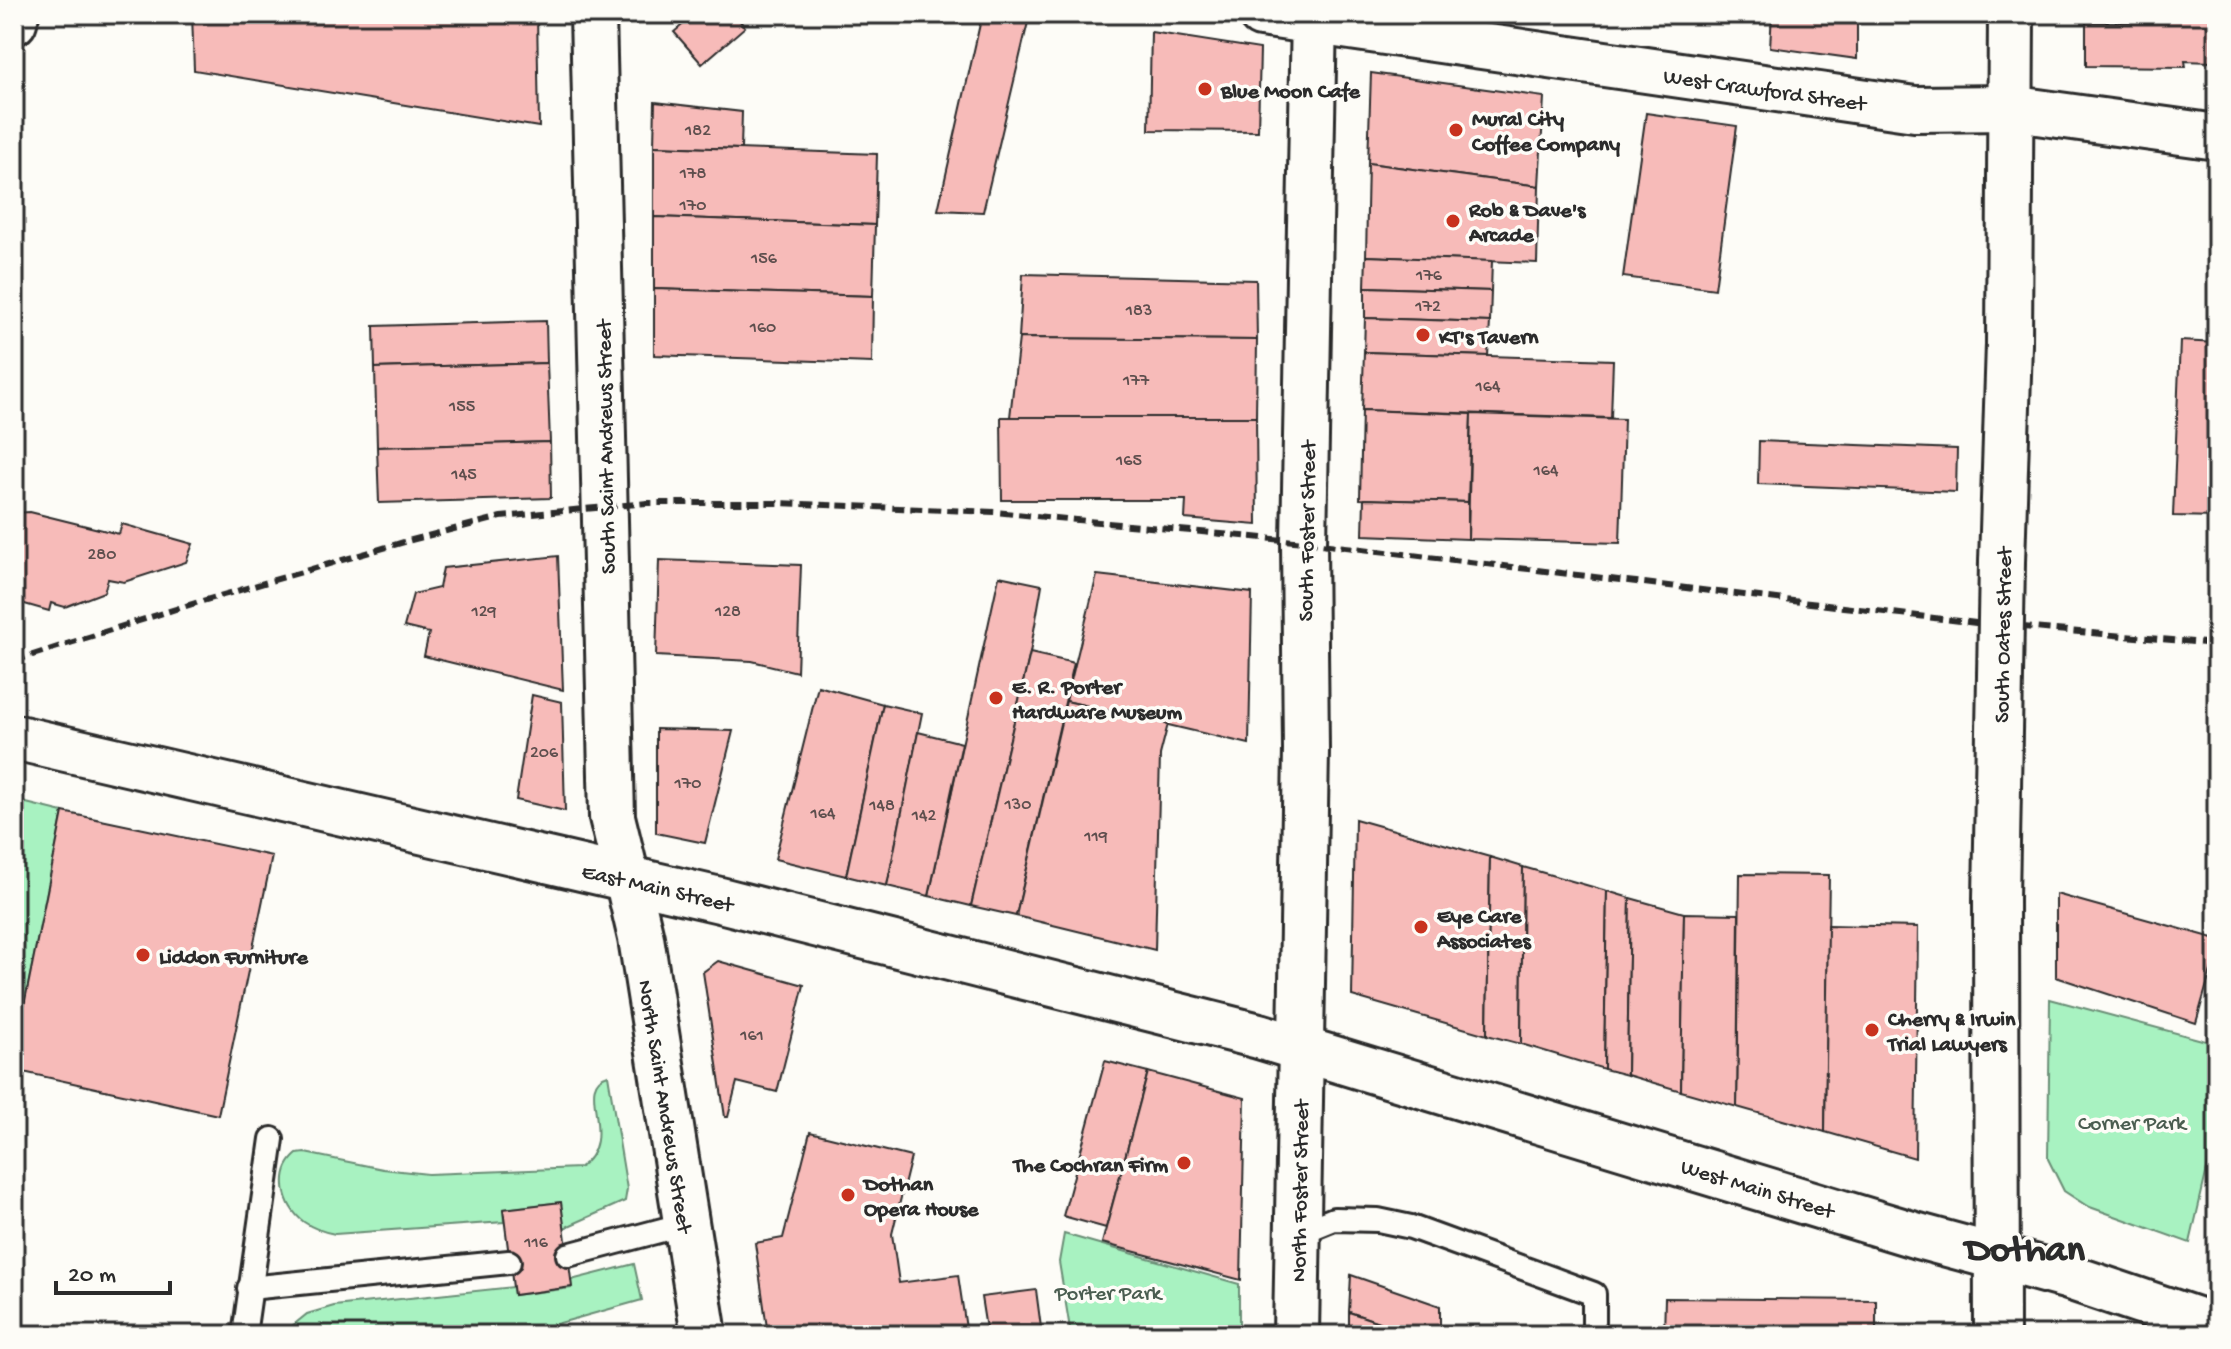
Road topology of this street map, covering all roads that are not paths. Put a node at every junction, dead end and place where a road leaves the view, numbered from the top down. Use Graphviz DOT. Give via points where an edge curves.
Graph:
graph roads {
  1 [pos="16,14"];
  2 [pos="593,14"];
  3 [pos="1261,14"];
  4 [pos="2011,14"];
  5 [pos="1314,19"];
  6 [pos="14,22"];
  7 [pos="2009,108"];
  8 [pos="2217,137"];
  9 [pos="14,737"];
  10 [pos="627,878"];
  11 [pos="1299,1047"];
  12 [pos="272,1139"];
  13 [pos="685,1224"];
  14 [pos="1297,1234"];
  15 [pos="568,1255"];
  16 [pos="1995,1256"];
  17 [pos="509,1262"];
  18 [pos="249,1288"];
  19 [pos="2217,1327"];
  20 [pos="244,1335"];
  21 [pos="704,1335"];
  22 [pos="1296,1335"];
  23 [pos="1594,1335"];
  24 [pos="1997,1335"];
  1 -- 6 [label="street"];
  2 -- 10 [label="street, South Saint Andrews Street" via="612,817"];
  3 -- 5 [label="street, West Crawford Street"];
  4 -- 7 [label="street, South Oates Street"];
  5 -- 7 [label="street, West Crawford Street" via="1915,109"];
  5 -- 11 [label="street, South Foster Street"];
  7 -- 8 [label="street, West Crawford Street"];
  7 -- 16 [label="street, South Oates Street, bridge"];
  9 -- 10 [label="street, East Main Street"];
  10 -- 11 [label="street, East Main Street"];
  10 -- 13 [label="street, North Saint Andrews Street"];
  11 -- 14 [label="street, North Foster Street"];
  11 -- 16 [label="street, West Main Street"];
  12 -- 18 [label="lane"];
  13 -- 15 [label="lane"];
  13 -- 21 [label="street, North Saint Andrews Street"];
  14 -- 22 [label="street, North Foster Street"];
  14 -- 23 [label="lane" via="1334,1219 1411,1227 1594,1294"];
  16 -- 19 [label="street, West Main Street"];
  16 -- 24 [label="street, South Oates Street"];
  17 -- 18 [label="lane"];
  18 -- 20 [label="lane"];
}
